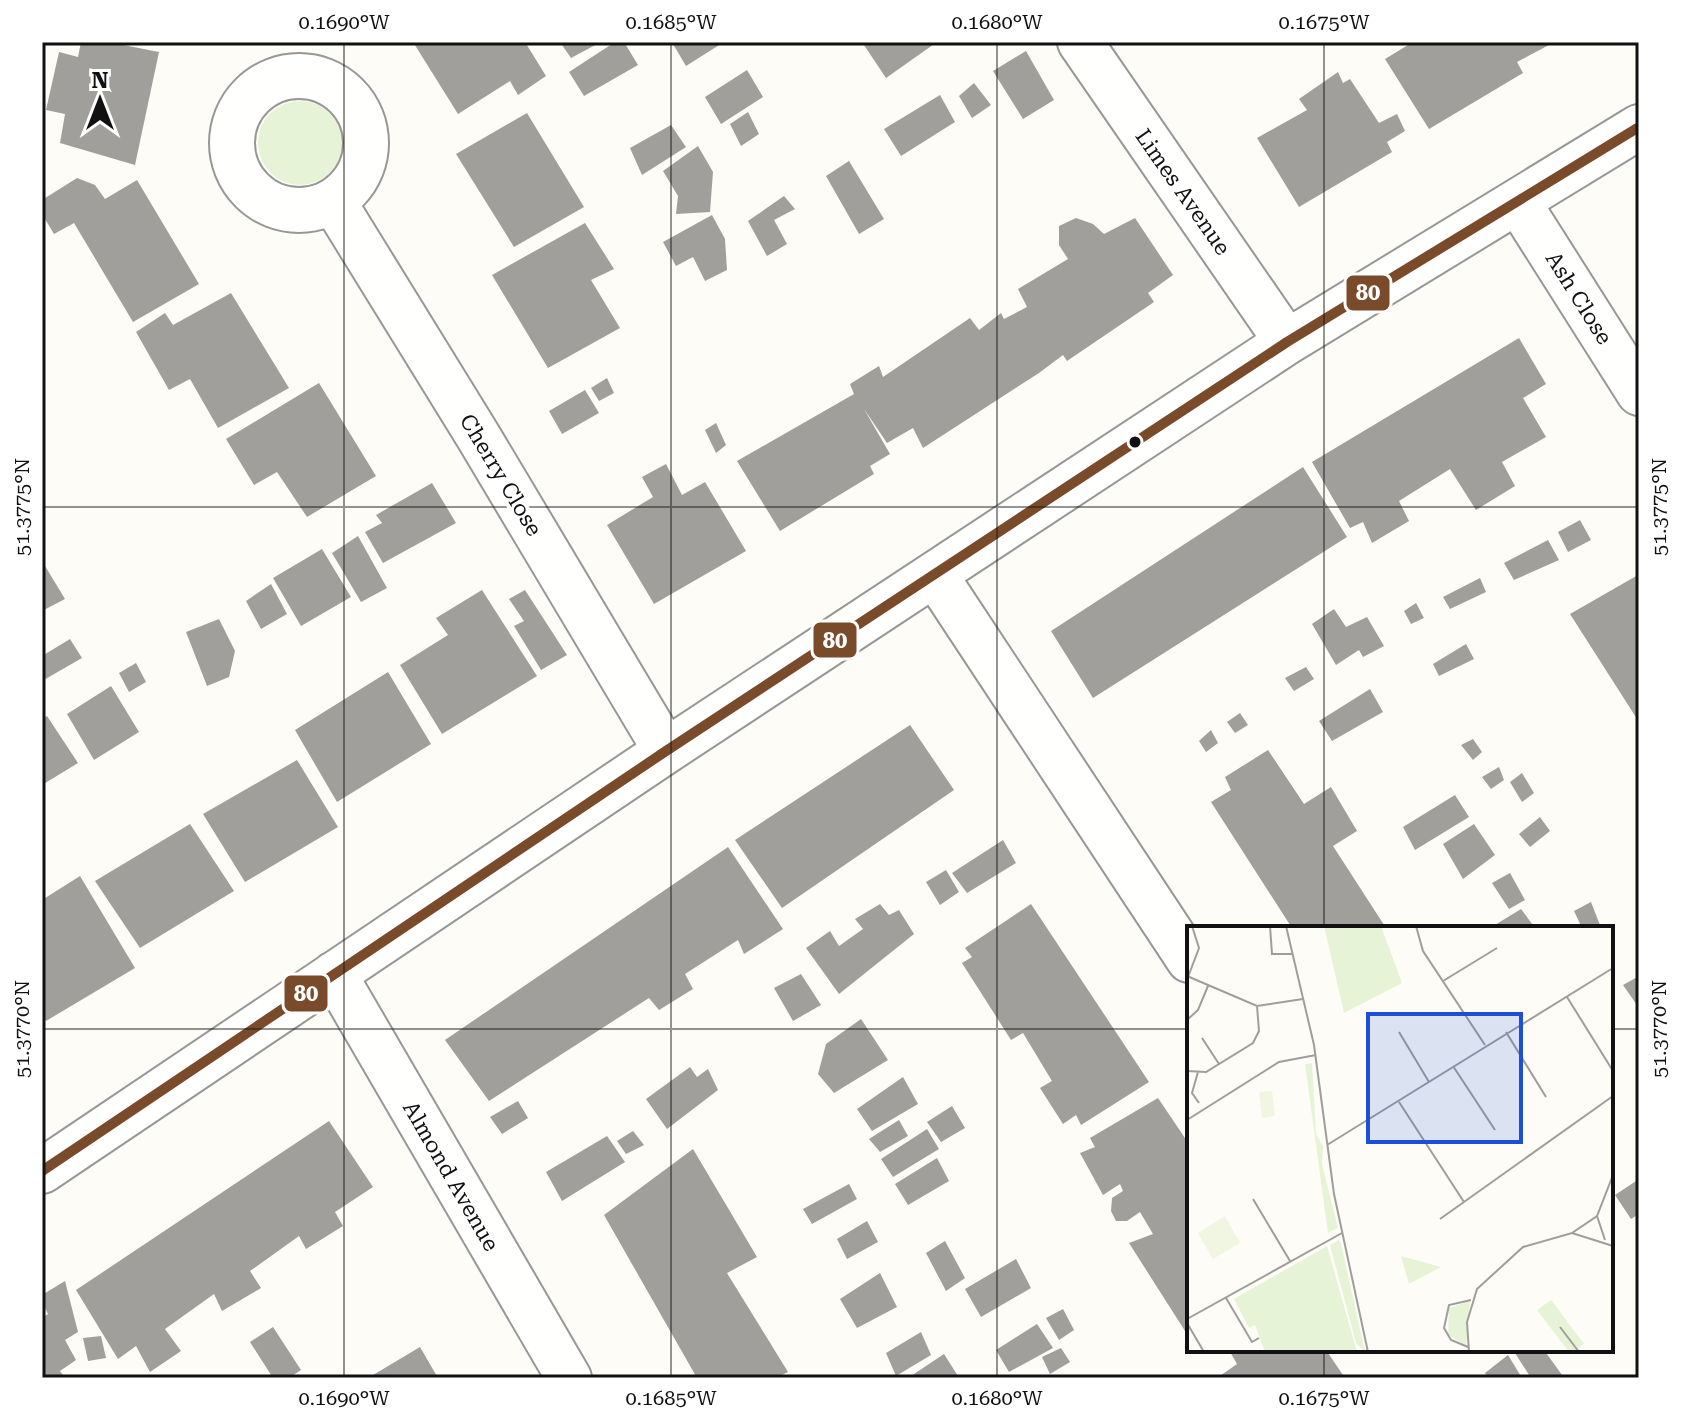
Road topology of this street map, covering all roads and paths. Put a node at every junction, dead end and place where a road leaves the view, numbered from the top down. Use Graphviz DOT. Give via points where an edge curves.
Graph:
graph roads {
  1 [pos="1080,42"];
  2 [pos="1639,127"];
  3 [pos="333,201"];
  4 [pos="1518,202"];
  5 [pos="1287,342"];
  6 [pos="1639,393"];
  7 [pos="935,575"];
  8 [pos="666,751"];
  9 [pos="1187,957"];
  10 [pos="334,974"];
  11 [pos="42,1171"];
  12 [pos="569,1378"];
  1 -- 5 [label="street, Limes Avenue"];
  2 -- 4 [label="street"];
  3 -- 8 [label="street, Cherry Close"];
  4 -- 5 [label="street"];
  4 -- 6 [label="street, Ash Close"];
  5 -- 7 [label="street"];
  7 -- 8 [label="street"];
  7 -- 9 [label="street"];
  8 -- 10 [label="street"];
  10 -- 11 [label="street"];
  10 -- 12 [label="street, Almond Avenue"];
}
